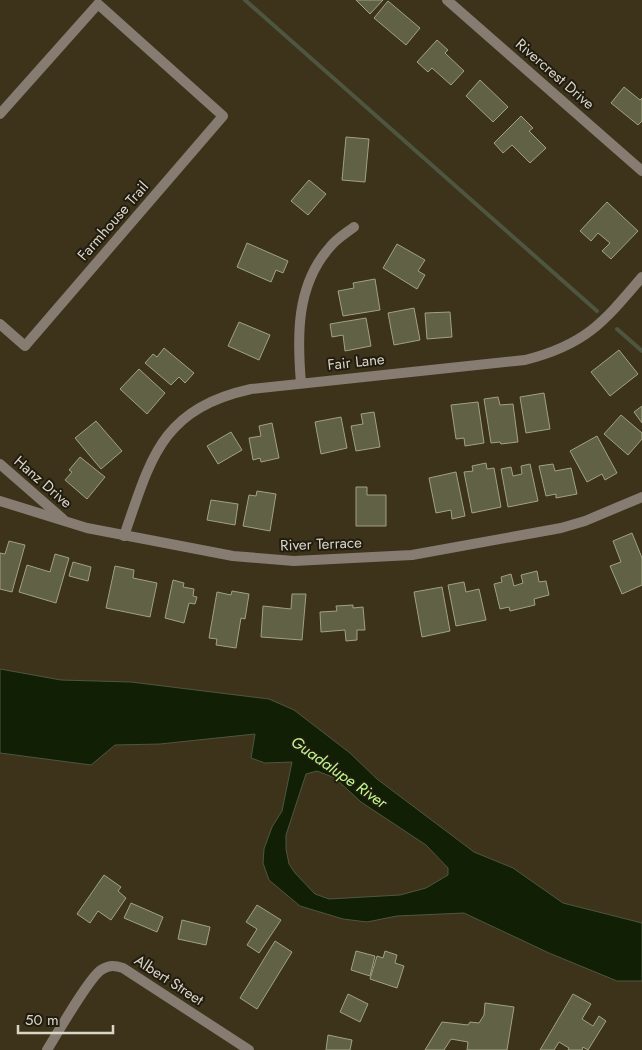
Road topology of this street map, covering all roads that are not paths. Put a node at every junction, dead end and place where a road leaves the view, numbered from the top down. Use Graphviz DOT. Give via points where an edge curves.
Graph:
graph roads {
  1 [pos="447,0"];
  2 [pos="0,114"];
  3 [pos="642,171"];
  4 [pos="354,227"];
  5 [pos="642,277"];
  6 [pos="0,324"];
  7 [pos="301,383"];
  8 [pos="0,464"];
  9 [pos="642,497"];
  10 [pos="0,501"];
  11 [pos="67,522"];
  12 [pos="124,536"];
  13 [pos="47,1050"];
  14 [pos="249,1050"];
  1 -- 3 [label="street, Rivercrest Drive"];
  2 -- 6 [label="street, Farmhouse Trail" via="98,4 223,116 25,346"];
  4 -- 7 [label="street" via="330,246 302,303 297,341"];
  5 -- 7 [label="street, Fair Lane" via="588,334 552,353 525,360"];
  7 -- 12 [label="street, Fair Lane" via="227,394 196,408 162,443 148,465"];
  8 -- 11 [label="street, Hanz Drive"];
  9 -- 12 [label="street, River Terrace" via="561,528 412,555 294,562 261,560"];
  10 -- 11 [label="street, River Terrace"];
  11 -- 12 [label="street, River Terrace"];
  13 -- 14 [label="street, Albert Street" via="95,975 115,966 123,968"];
}
